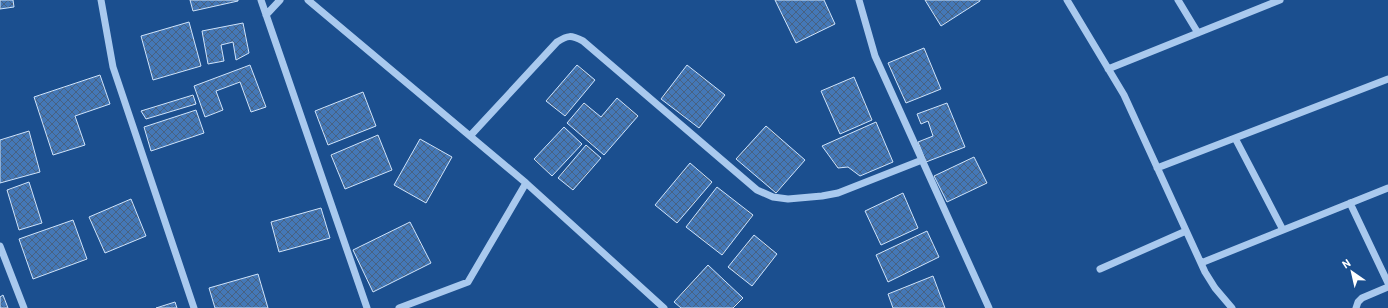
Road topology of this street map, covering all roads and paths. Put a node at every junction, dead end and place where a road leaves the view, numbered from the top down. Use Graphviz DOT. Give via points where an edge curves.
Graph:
graph roads {
  1 [pos="101,0"];
  2 [pos="261,0"];
  3 [pos="280,0"];
  4 [pos="308,0"];
  5 [pos="859,0"];
  6 [pos="1067,0"];
  7 [pos="1178,0"];
  8 [pos="1280,0"];
  9 [pos="266,15"];
  10 [pos="1198,33"];
  11 [pos="1108,69"];
  12 [pos="1388,79"];
  13 [pos="470,136"];
  14 [pos="1235,138"];
  15 [pos="922,160"];
  16 [pos="1157,168"];
  17 [pos="526,183"];
  18 [pos="1388,188"];
  19 [pos="1350,203"];
  20 [pos="1283,230"];
  21 [pos="1186,231"];
  22 [pos="0,246"];
  23 [pos="1200,263"];
  24 [pos="1100,269"];
  25 [pos="1388,283"];
  26 [pos="1388,287"];
  27 [pos="24,308"];
  28 [pos="194,308"];
  29 [pos="367,308"];
  30 [pos="399,308"];
  31 [pos="664,308"];
  32 [pos="989,308"];
  33 [pos="1232,308"];
  34 [pos="1356,308"];
  1 -- 28 [label="street" via="113,67"];
  2 -- 9 [label="street"];
  3 -- 9 [label="street"];
  4 -- 13 [label="street"];
  5 -- 15 [label="street" via="875,56"];
  6 -- 11 [label="street"];
  7 -- 10 [label="street"];
  8 -- 10 [label="street"];
  9 -- 29 [label="street"];
  10 -- 11 [label="street"];
  11 -- 16 [label="street" via="1124,95"];
  12 -- 14 [label="street"];
  13 -- 15 [label="street" via="557,42 573,36 583,41 757,190 773,197 795,198 838,193"];
  13 -- 17 [label="street"];
  14 -- 16 [label="street"];
  14 -- 20 [label="street"];
  15 -- 32 [label="street"];
  16 -- 21 [label="street"];
  17 -- 30 [label="street" via="468,282"];
  17 -- 31 [label="street"];
  18 -- 19 [label="street"];
  19 -- 20 [label="street"];
  19 -- 25 [label="street"];
  20 -- 23 [label="street"];
  21 -- 23 [label="street"];
  21 -- 24 [label="street"];
  22 -- 27 [label="street"];
  23 -- 33 [label="street" via="1215,288"];
  26 -- 34 [label="street" via="1362,298"];
}
